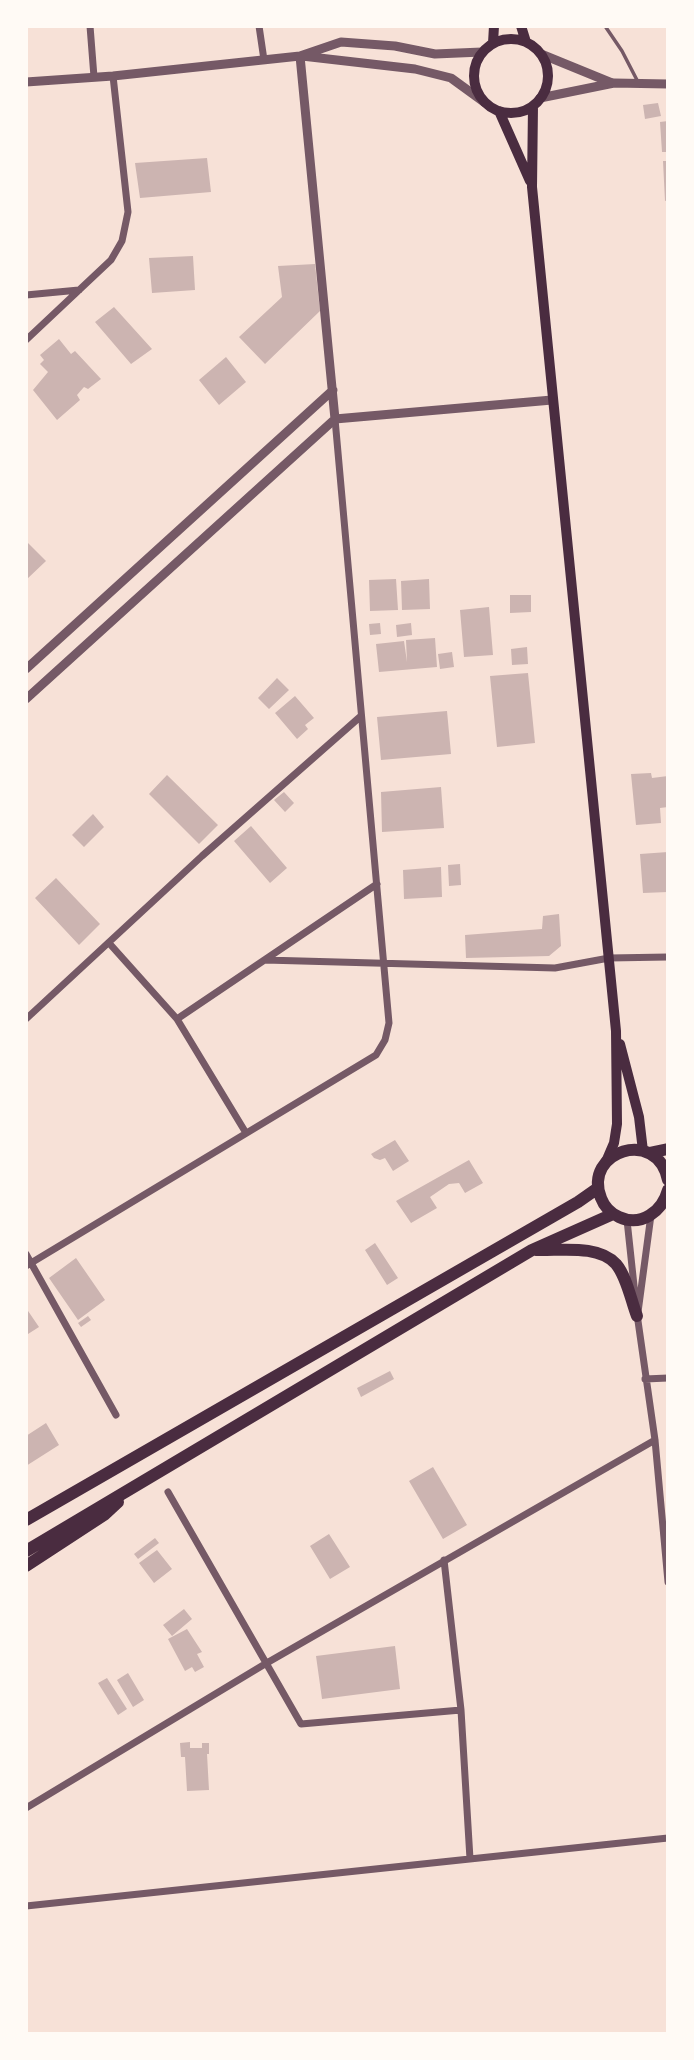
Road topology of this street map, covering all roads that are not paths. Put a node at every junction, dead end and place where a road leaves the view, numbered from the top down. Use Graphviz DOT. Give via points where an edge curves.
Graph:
graph roads {
  1 [pos="90,26"];
  2 [pos="259,26"];
  3 [pos="494,26"];
  4 [pos="521,26"];
  5 [pos="605,26"];
  6 [pos="526,42"];
  7 [pos="493,43"];
  8 [pos="482,52"];
  9 [pos="541,54"];
  10 [pos="300,56"];
  11 [pos="264,60"];
  12 [pos="113,76"];
  13 [pos="94,77"];
  14 [pos="26,82"];
  15 [pos="614,83"];
  16 [pos="639,84"];
  17 [pos="668,84"];
  18 [pos="484,102"];
  19 [pos="537,102"];
  20 [pos="499,111"];
  21 [pos="532,187"];
  22 [pos="79,290"];
  23 [pos="26,295"];
  24 [pos="26,340"];
  25 [pos="332,390"];
  26 [pos="552,400"];
  27 [pos="335,419"];
  28 [pos="26,669"];
  29 [pos="26,699"];
  30 [pos="361,716"];
  31 [pos="377,884"];
  32 [pos="109,943"];
  33 [pos="668,957"];
  34 [pos="609,958"];
  35 [pos="265,960"];
  36 [pos="383,963"];
  37 [pos="26,1019"];
  38 [pos="177,1019"];
  39 [pos="616,1031"];
  40 [pos="246,1133"];
  41 [pos="668,1149"];
  42 [pos="646,1152"];
  43 [pos="604,1165"];
  44 [pos="668,1181"];
  45 [pos="598,1188"];
  46 [pos="668,1190"];
  47 [pos="665,1204"];
  48 [pos="613,1214"];
  49 [pos="652,1215"];
  50 [pos="627,1220"];
  51 [pos="532,1250"];
  52 [pos="26,1254"];
  53 [pos="29,1264"];
  54 [pos="637,1316"];
  55 [pos="668,1378"];
  56 [pos="645,1379"];
  57 [pos="116,1415"];
  58 [pos="655,1440"];
  59 [pos="98,1478"];
  60 [pos="131,1489"];
  61 [pos="168,1492"];
  62 [pos="26,1511"];
  63 [pos="26,1520"];
  64 [pos="26,1551"];
  65 [pos="444,1560"];
  66 [pos="26,1566"];
  67 [pos="668,1582"];
  68 [pos="265,1664"];
  69 [pos="461,1710"];
  70 [pos="26,1808"];
  71 [pos="668,1838"];
  72 [pos="470,1859"];
  73 [pos="26,1906"];
  1 -- 13 [label="street"];
  2 -- 11 [label="street"];
  3 -- 7 [label="main road"];
  4 -- 6 [label="main road"];
  5 -- 16 [label="lane"];
  6 -- 7 [label="main road" via="509,38"];
  6 -- 9 [label="main road"];
  7 -- 8 [label="main road"];
  8 -- 10 [label="street" via="435,54 341,42"];
  8 -- 18 [label="main road" via="473,77"];
  9 -- 15 [label="street"];
  9 -- 19 [label="main road" via="548,80"];
  10 -- 11 [label="street"];
  10 -- 18 [label="street" via="415,69 450,78"];
  10 -- 25 [label="street"];
  11 -- 12 [label="street"];
  12 -- 13 [label="street"];
  12 -- 22 [label="street" via="128,212 122,241 111,260"];
  13 -- 14 [label="street"];
  15 -- 16 [label="street"];
  15 -- 19 [label="street"];
  16 -- 17 [label="street"];
  18 -- 20 [label="main road"];
  19 -- 20 [label="main road" via="513,113"];
  19 -- 21 [label="main road"];
  20 -- 21 [label="main road"];
  21 -- 26 [label="main road"];
  22 -- 23 [label="street"];
  22 -- 24 [label="street"];
  25 -- 27 [label="street"];
  25 -- 28 [label="street"];
  26 -- 27 [label="street"];
  26 -- 34 [label="main road"];
  27 -- 29 [label="street"];
  27 -- 30 [label="street"];
  30 -- 31 [label="street"];
  30 -- 32 [label="street"];
  31 -- 35 [label="street"];
  31 -- 36 [label="street"];
  32 -- 37 [label="street"];
  32 -- 38 [label="street"];
  33 -- 34 [label="street"];
  34 -- 36 [label="street" via="555,968"];
  34 -- 39 [label="main road"];
  35 -- 36 [label="street"];
  35 -- 38 [label="street"];
  36 -- 40 [label="street" via="389,1023 376,1055"];
  38 -- 40 [label="street"];
  39 -- 42 [label="main road"];
  39 -- 43 [label="main road" via="617,1124"];
  40 -- 53 [label="street"];
  41 -- 42 [label="main road"];
  42 -- 43 [label="main road" via="622,1152"];
  42 -- 44 [label="main road" via="660,1162"];
  43 -- 45 [label="main road"];
  45 -- 48 [label="main road"];
  45 -- 59 [label="main road"];
  46 -- 47 [label="main road"];
  47 -- 49 [label="main road"];
  48 -- 50 [label="main road"];
  48 -- 51 [label="main road"];
  49 -- 50 [label="main road"];
  49 -- 54 [label="street"];
  50 -- 54 [label="street"];
  51 -- 54 [label="main road" via="583,1251 608,1258 618,1266"];
  51 -- 60 [label="main road"];
  52 -- 53 [label="street"];
  53 -- 57 [label="street"];
  54 -- 56 [label="street"];
  55 -- 56 [label="street"];
  56 -- 58 [label="street"];
  58 -- 65 [label="street"];
  58 -- 67 [label="street"];
  59 -- 62 [label="main road"];
  59 -- 63 [label="main road"];
  60 -- 64 [label="main road"];
  60 -- 66 [label="main road" via="104,1515"];
  61 -- 68 [label="street"];
  65 -- 68 [label="street"];
  65 -- 69 [label="street"];
  68 -- 69 [label="street" via="301,1724"];
  68 -- 70 [label="street"];
  69 -- 72 [label="street"];
  71 -- 72 [label="street"];
  72 -- 73 [label="street"];
}
